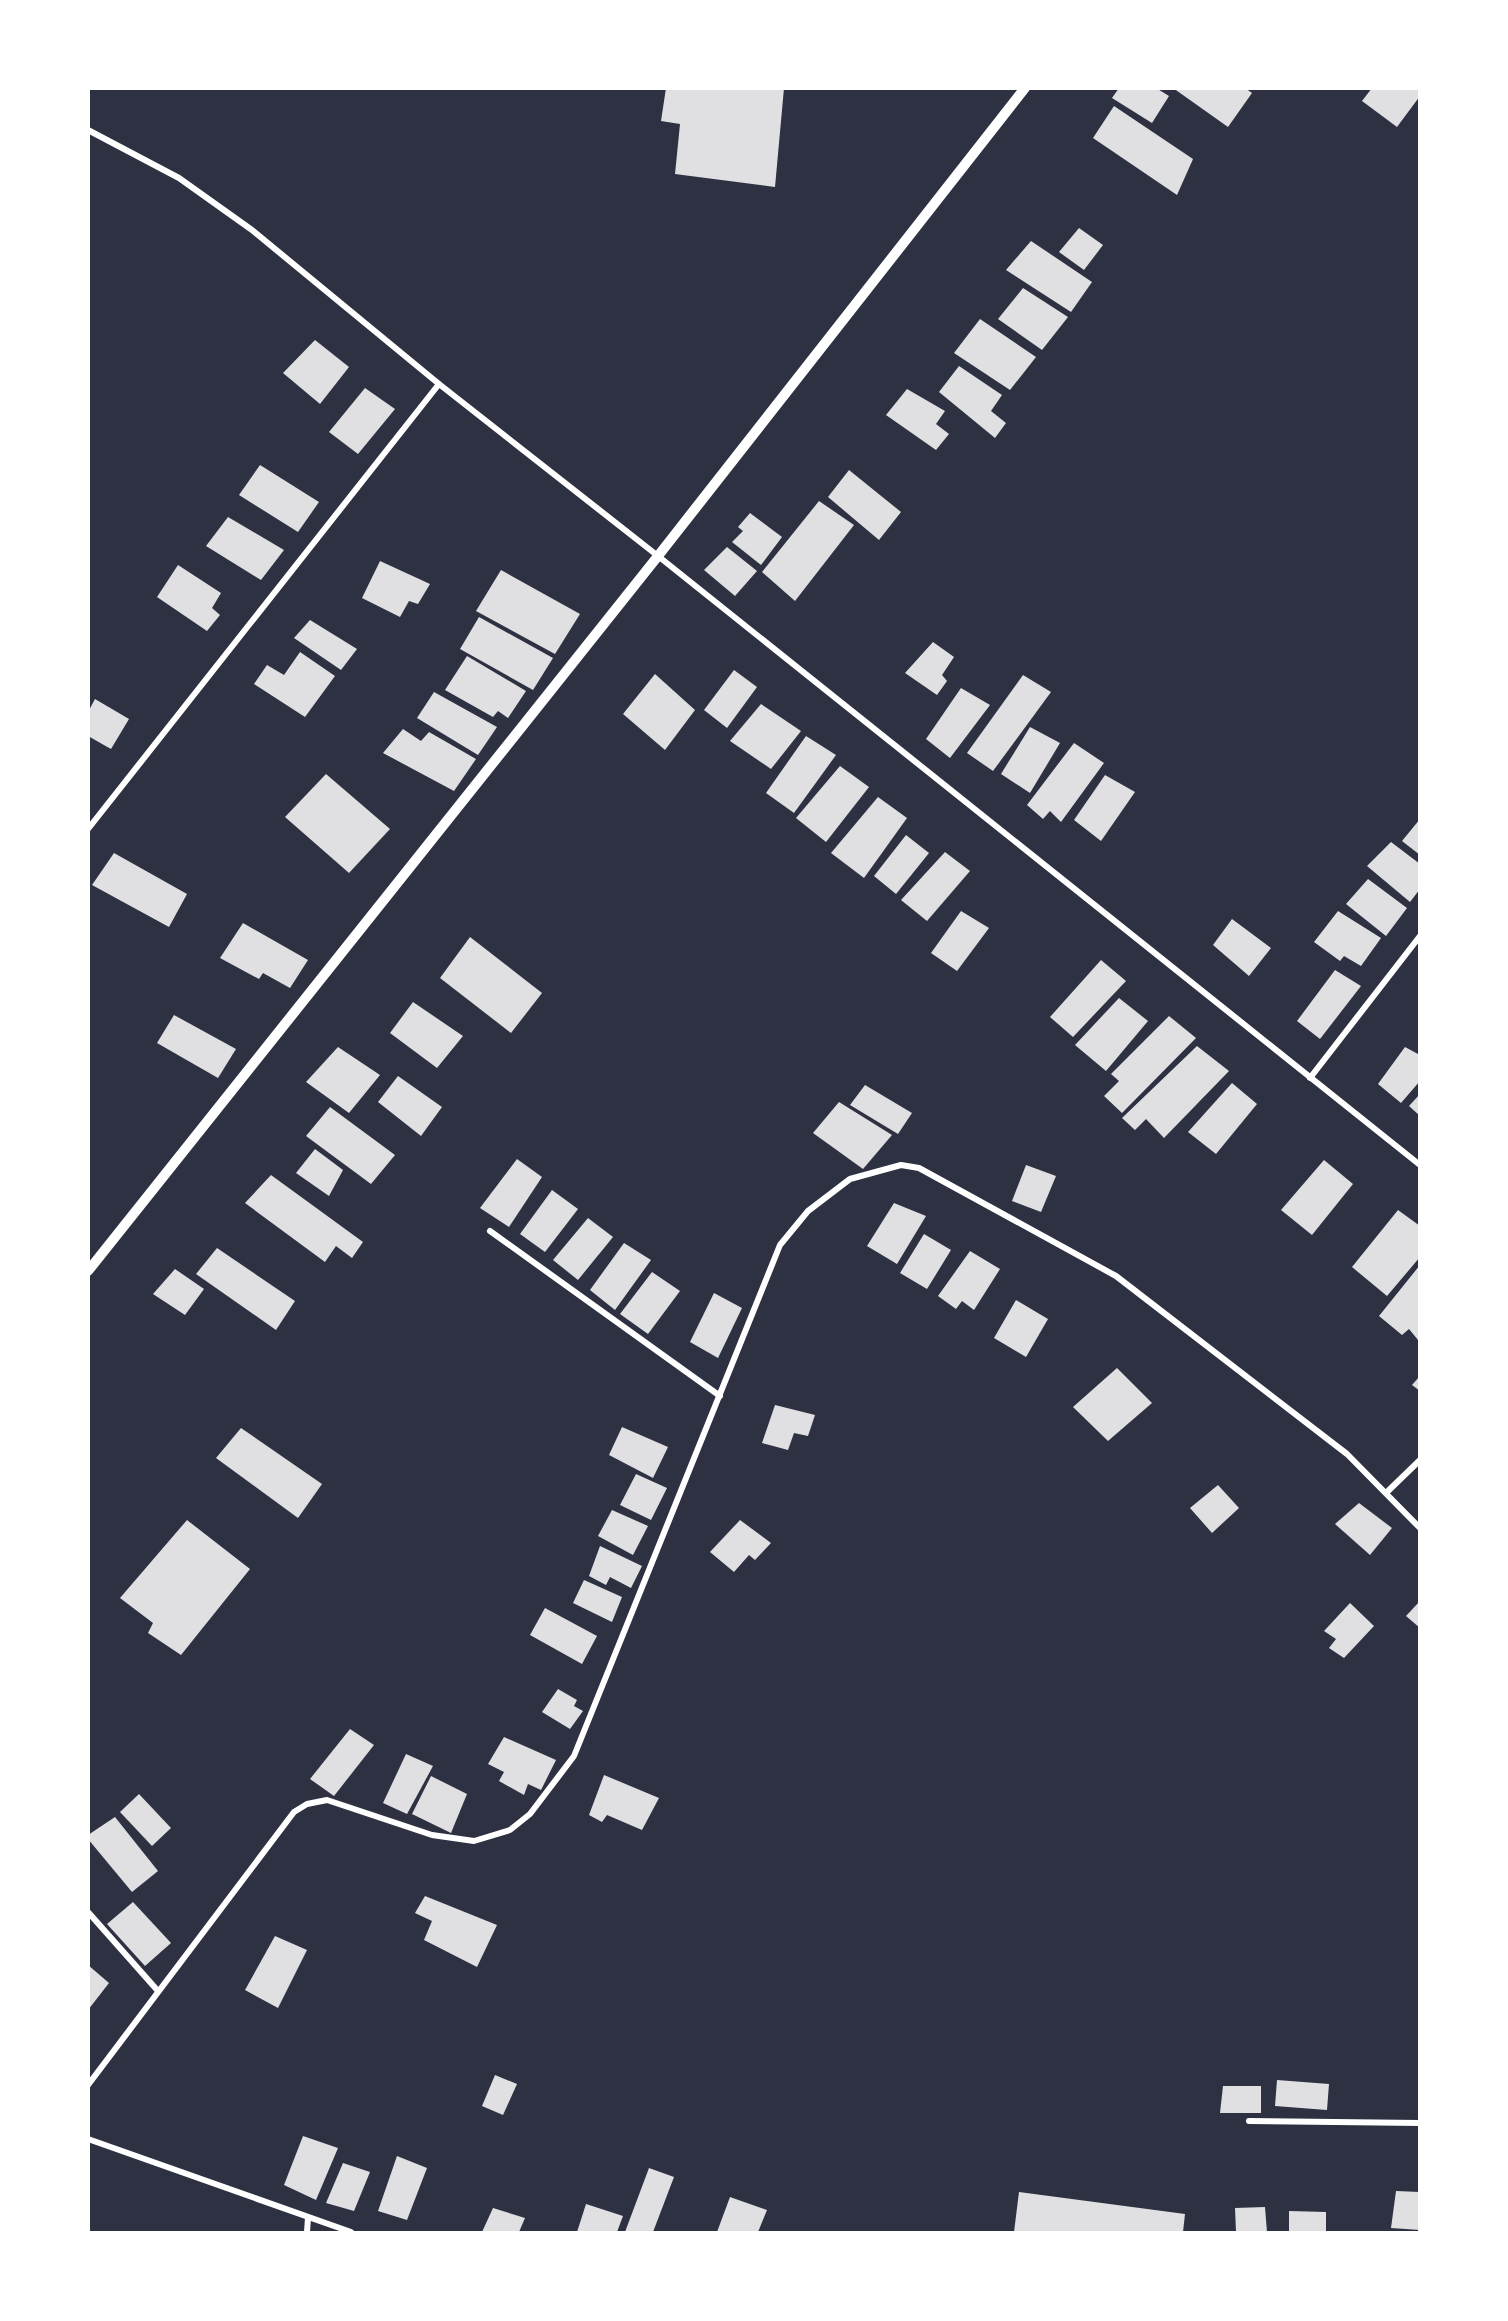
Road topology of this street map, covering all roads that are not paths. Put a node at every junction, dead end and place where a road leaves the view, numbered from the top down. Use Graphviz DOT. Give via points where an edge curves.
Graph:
graph roads {
  1 [pos="1024,88"];
  2 [pos="88,130"];
  3 [pos="439,384"];
  4 [pos="658,556"];
  5 [pos="88,829"];
  6 [pos="1419,936"];
  7 [pos="1310,1078"];
  8 [pos="1419,1165"];
  9 [pos="490,1231"];
  10 [pos="88,1271"];
  11 [pos="720,1396"];
  12 [pos="1419,1460"];
  13 [pos="1386,1493"];
  14 [pos="1419,1528"];
  15 [pos="88,1912"];
  16 [pos="158,1991"];
  17 [pos="88,2085"];
  18 [pos="1249,2121"];
  19 [pos="1419,2123"];
  20 [pos="88,2139"];
  21 [pos="309,2218"];
  22 [pos="307,2232"];
  23 [pos="351,2232"];
  1 -- 4 [label="street"];
  2 -- 3 [label="street" via="179,178 252,230"];
  3 -- 4 [label="street"];
  3 -- 5 [label="street"];
  4 -- 7 [label="street"];
  4 -- 10 [label="street"];
  6 -- 7 [label="street"];
  7 -- 8 [label="street"];
  9 -- 11 [label="street"];
  11 -- 13 [label="street" via="780,1245 808,1211 850,1179 901,1165 919,1168 1116,1276 1347,1454"];
  11 -- 16 [label="street" via="574,1756 530,1814 510,1830 474,1841 432,1835 327,1800 307,1804 294,1812"];
  12 -- 13 [label="street"];
  13 -- 14 [label="street"];
  15 -- 16 [label="street"];
  16 -- 17 [label="street"];
  18 -- 19 [label="street"];
  20 -- 21 [label="street"];
  21 -- 22 [label="street"];
  21 -- 23 [label="street"];
}
